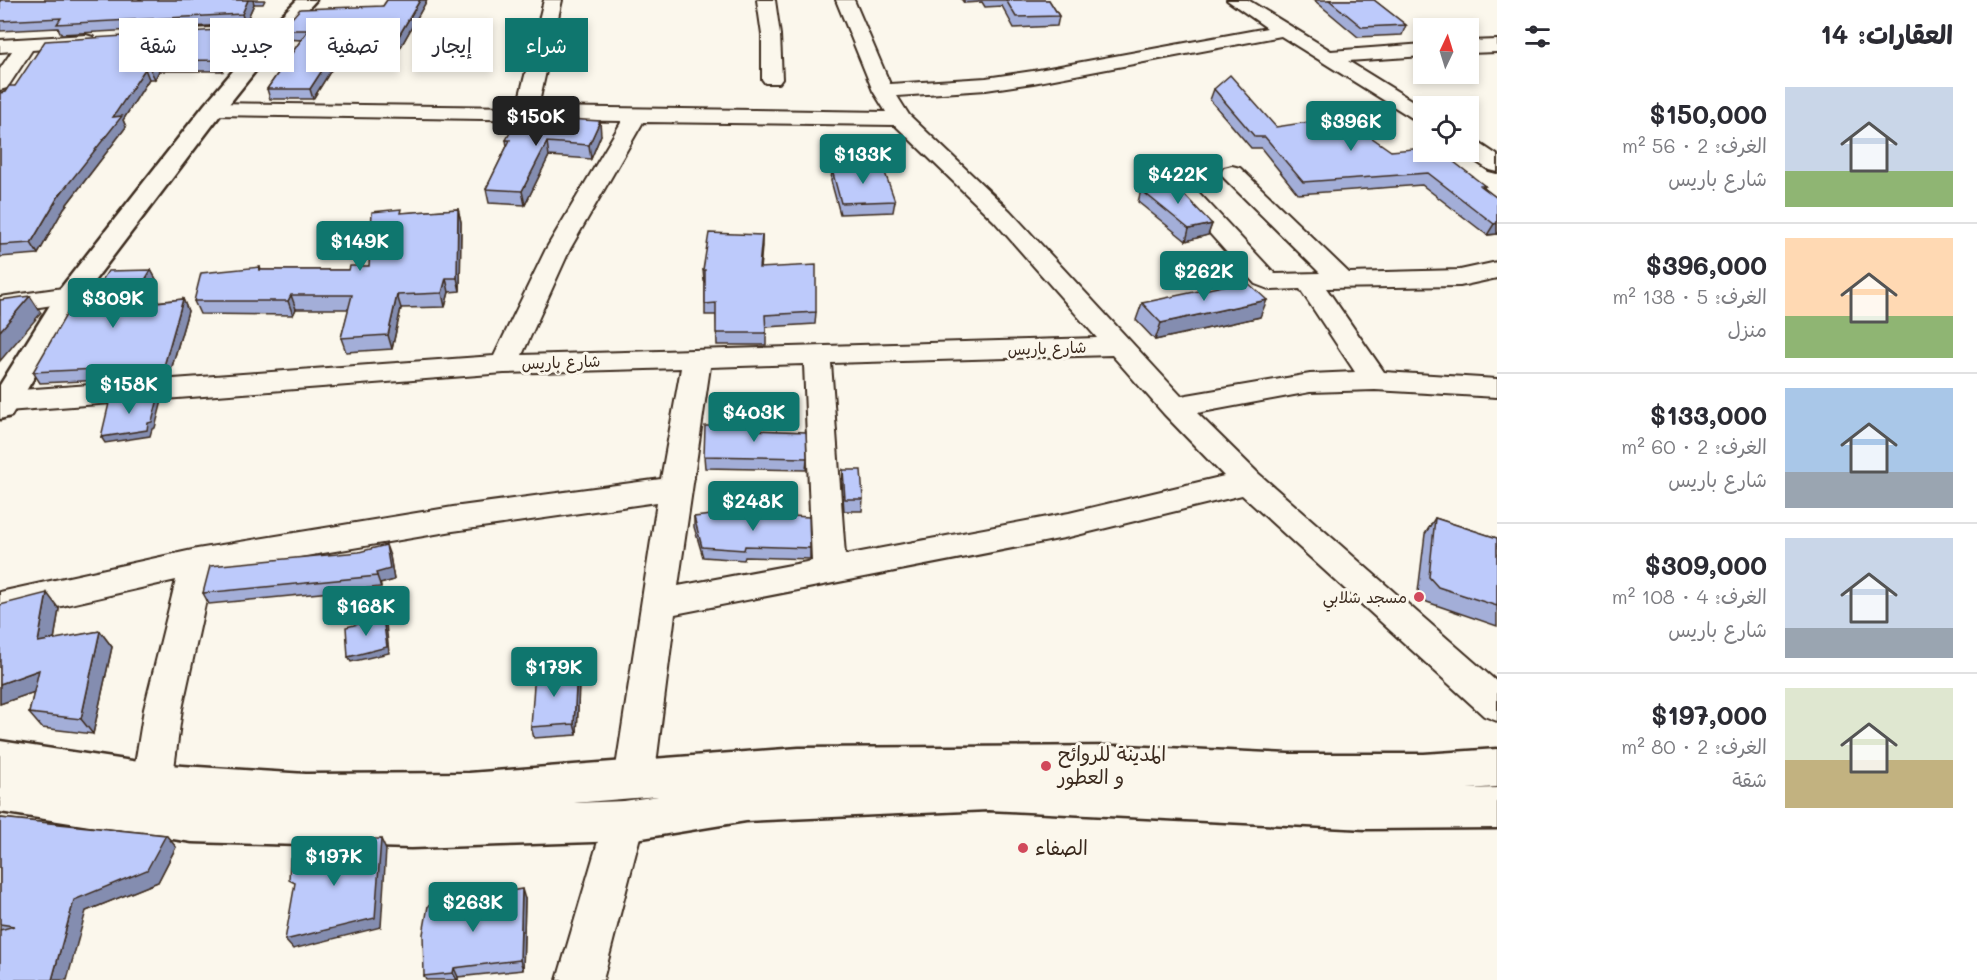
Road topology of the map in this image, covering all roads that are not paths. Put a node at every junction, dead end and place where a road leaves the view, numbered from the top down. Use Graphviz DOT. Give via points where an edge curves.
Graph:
graph roads {
  1 [pos="307,0"];
  2 [pos="553,0"];
  3 [pos="766,0"];
  4 [pos="845,0"];
  5 [pos="1236,0"];
  6 [pos="1261,0"];
  7 [pos="290,18"];
  8 [pos="1284,30"];
  9 [pos="106,40"];
  10 [pos="26,44"];
  11 [pos="0,46"];
  12 [pos="1497,46"];
  13 [pos="1479,47"];
  14 [pos="1413,51"];
  15 [pos="1349,55"];
  16 [pos="1328,57"];
  17 [pos="244,72"];
  18 [pos="772,79"];
  19 [pos="0,84"];
  20 [pos="883,91"];
  21 [pos="1415,96"];
  22 [pos="213,110"];
  23 [pos="1413,110"];
  24 [pos="526,113"];
  25 [pos="636,115"];
  26 [pos="901,119"];
  27 [pos="1479,137"];
  28 [pos="1497,148"];
  29 [pos="1479,153"];
  30 [pos="1497,165"];
  31 [pos="1232,173"];
  32 [pos="1178,184"];
  33 [pos="1497,270"];
  34 [pos="1308,280"];
  35 [pos="1342,280"];
  36 [pos="70,295"];
  37 [pos="0,305"];
  38 [pos="1117,346"];
  39 [pos="817,355"];
  40 [pos="697,358"];
  41 [pos="504,364"];
  42 [pos="1375,381"];
  43 [pos="1497,388"];
  44 [pos="3,405"];
  45 [pos="1174,407"];
  46 [pos="1248,482"];
  47 [pos="675,488"];
  48 [pos="197,562"];
  49 [pos="829,572"];
  50 [pos="658,603"];
  51 [pos="0,606"];
  52 [pos="1497,705"];
  53 [pos="0,759"];
  54 [pos="1497,768"];
  55 [pos="634,780"];
  56 [pos="152,783"];
  57 [pos="0,793"];
  58 [pos="1497,808"];
  59 [pos="624,821"];
  60 [pos="580,980"];
  1 -- 7 [label="street"];
  2 -- 24 [label="street"];
  3 -- 18 [label="street"];
  4 -- 20 [label="street"];
  5 -- 8 [label="street"];
  6 -- 15 [label="street"];
  8 -- 16 [label="street"];
  8 -- 20 [label="street" via="986,84"];
  9 -- 10 [label="street"];
  10 -- 11 [label="street"];
  10 -- 19 [label="street"];
  12 -- 13 [label="street"];
  14 -- 15 [label="street"];
  15 -- 16 [label="street"];
  15 -- 21 [label="street"];
  16 -- 23 [label="street"];
  17 -- 22 [label="street"];
  20 -- 26 [label="street"];
  22 -- 24 [label="street"];
  22 -- 36 [label="street"];
  24 -- 25 [label="street"];
  25 -- 26 [label="street"];
  25 -- 41 [label="street" via="558,249"];
  26 -- 38 [label="street" via="1002,216"];
  27 -- 28 [label="street"];
  29 -- 30 [label="street"];
  31 -- 35 [label="street"];
  32 -- 34 [label="street" via="1264,279"];
  33 -- 35 [label="street" via="1460,278"];
  34 -- 35 [label="street"];
  34 -- 42 [label="street"];
  36 -- 37 [label="street"];
  36 -- 44 [label="street"];
  38 -- 39 [label="street, شارع باريس"];
  38 -- 45 [label="street"];
  39 -- 40 [label="street, شارع باريس"];
  39 -- 49 [label="street"];
  40 -- 41 [label="street, شارع باريس"];
  40 -- 47 [label="street"];
  41 -- 44 [label="street, شارع باريس"];
  42 -- 43 [label="street"];
  42 -- 45 [label="street" via="1310,383"];
  45 -- 46 [label="street"];
  46 -- 49 [label="street" via="1069,525"];
  46 -- 52 [label="street"];
  47 -- 48 [label="street" via="453,519"];
  47 -- 50 [label="street"];
  48 -- 51 [label="street"];
  48 -- 56 [label="street" via="163,709"];
  49 -- 50 [label="street"];
  50 -- 55 [label="street"];
  53 -- 56 [label="street"];
  54 -- 55 [label="street" via="1424,773 1288,773 1126,764 799,766"];
  55 -- 56 [label="street" via="469,792 306,793"];
  57 -- 59 [label="street" via="192,822 411,828"];
  58 -- 59 [label="street" via="1366,809 988,791 746,802"];
  59 -- 60 [label="street"];
}
